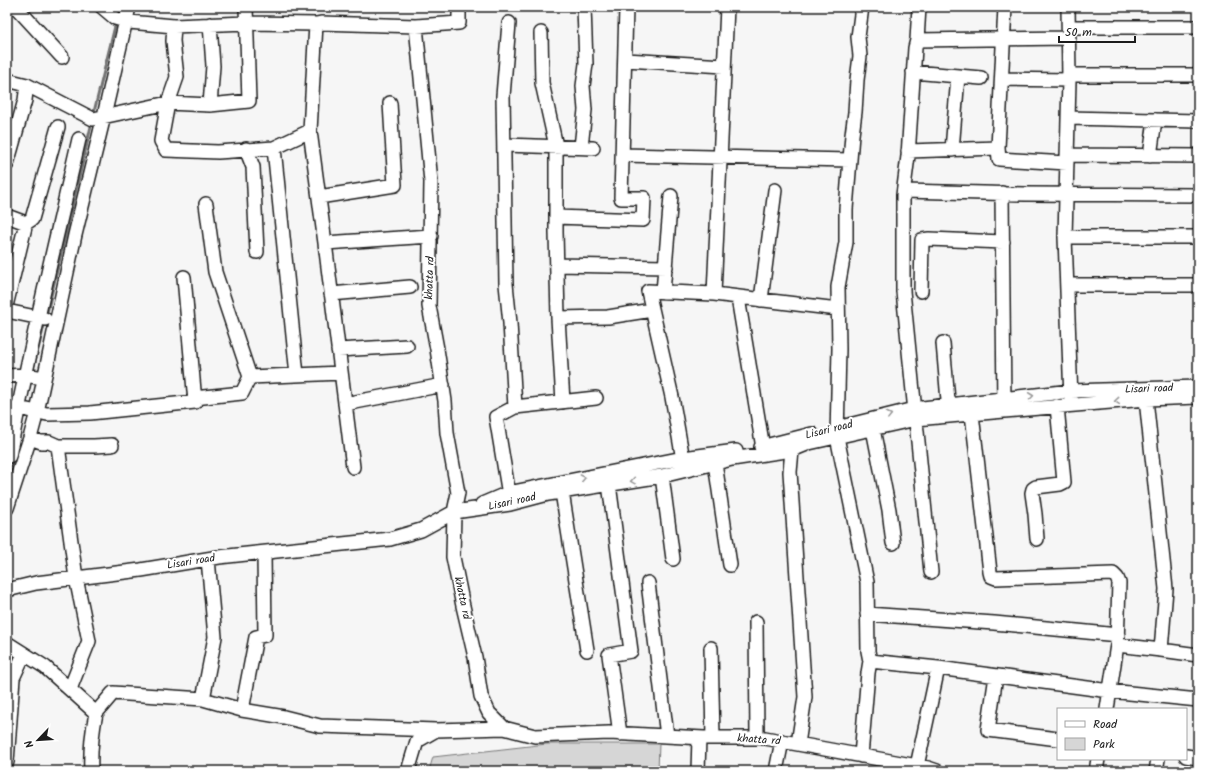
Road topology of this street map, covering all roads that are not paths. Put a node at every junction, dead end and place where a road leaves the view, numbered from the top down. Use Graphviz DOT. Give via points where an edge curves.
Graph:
graph roads {
  1 [pos="16,7"];
  2 [pos="102,7"];
  3 [pos="129,7"];
  4 [pos="246,7"];
  5 [pos="459,7"];
  6 [pos="584,7"];
  7 [pos="626,7"];
  8 [pos="727,7"];
  9 [pos="862,7"];
  10 [pos="919,7"];
  11 [pos="1005,7"];
  12 [pos="1068,7"];
  13 [pos="125,21"];
  14 [pos="246,23"];
  15 [pos="509,23"];
  16 [pos="210,24"];
  17 [pos="316,24"];
  18 [pos="174,26"];
  19 [pos="416,26"];
  20 [pos="1198,27"];
  21 [pos="1069,32"];
  22 [pos="541,33"];
  23 [pos="918,40"];
  24 [pos="1004,40"];
  25 [pos="62,57"];
  26 [pos="626,60"];
  27 [pos="724,66"];
  28 [pos="913,72"];
  29 [pos="1198,75"];
  30 [pos="958,76"];
  31 [pos="981,78"];
  32 [pos="1069,78"];
  33 [pos="1002,79"];
  34 [pos="7,80"];
  35 [pos="27,85"];
  36 [pos="168,103"];
  37 [pos="390,103"];
  38 [pos="210,105"];
  39 [pos="104,116"];
  40 [pos="1068,118"];
  41 [pos="1155,120"];
  42 [pos="1198,121"];
  43 [pos="58,127"];
  44 [pos="310,131"];
  45 [pos="80,139"];
  46 [pos="505,145"];
  47 [pos="556,146"];
  48 [pos="274,148"];
  49 [pos="998,148"];
  50 [pos="246,149"];
  51 [pos="952,150"];
  52 [pos="908,152"];
  53 [pos="622,155"];
  54 [pos="1150,156"];
  55 [pos="1198,156"];
  56 [pos="720,158"];
  57 [pos="1067,159"];
  58 [pos="850,160"];
  59 [pos="7,164"];
  60 [pos="775,190"];
  61 [pos="904,191"];
  62 [pos="1002,193"];
  63 [pos="1066,194"];
  64 [pos="1198,194"];
  65 [pos="671,196"];
  66 [pos="319,197"];
  67 [pos="206,204"];
  68 [pos="7,216"];
  69 [pos="556,217"];
  70 [pos="26,223"];
  71 [pos="431,236"];
  72 [pos="1065,237"];
  73 [pos="1198,237"];
  74 [pos="1003,242"];
  75 [pos="325,243"];
  76 [pos="257,252"];
  77 [pos="557,265"];
  78 [pos="666,267"];
  79 [pos="184,277"];
  80 [pos="1067,285"];
  81 [pos="1198,285"];
  82 [pos="410,286"];
  83 [pos="921,290"];
  84 [pos="663,292"];
  85 [pos="331,294"];
  86 [pos="714,294"];
  87 [pos="738,298"];
  88 [pos="761,300"];
  89 [pos="7,302"];
  90 [pos="838,309"];
  91 [pos="652,310"];
  92 [pos="7,311"];
  93 [pos="38,318"];
  94 [pos="558,318"];
  95 [pos="56,320"];
  96 [pos="943,343"];
  97 [pos="407,346"];
  98 [pos="338,350"];
  99 [pos="341,373"];
  100 [pos="25,375"];
  101 [pos="297,375"];
  102 [pos="7,376"];
  103 [pos="250,377"];
  104 [pos="44,378"];
  105 [pos="443,385"];
  106 [pos="1198,387"];
  107 [pos="1071,391"];
  108 [pos="1198,397"];
  109 [pos="194,398"];
  110 [pos="596,398"];
  111 [pos="1146,399"];
  112 [pos="563,402"];
  113 [pos="345,404"];
  114 [pos="1004,405"];
  115 [pos="1064,406"];
  116 [pos="12,408"];
  117 [pos="515,408"];
  118 [pos="949,410"];
  119 [pos="37,412"];
  120 [pos="915,414"];
  121 [pos="972,414"];
  122 [pos="873,429"];
  123 [pos="837,433"];
  124 [pos="30,438"];
  125 [pos="112,445"];
  126 [pos="58,446"];
  127 [pos="792,450"];
  128 [pos="763,451"];
  129 [pos="9,456"];
  130 [pos="715,463"];
  131 [pos="684,464"];
  132 [pos="353,467"];
  133 [pos="662,476"];
  134 [pos="609,484"];
  135 [pos="562,492"];
  136 [pos="509,499"];
  137 [pos="7,508"];
  138 [pos="460,512"];
  139 [pos="1037,539"];
  140 [pos="893,543"];
  141 [pos="264,553"];
  142 [pos="208,559"];
  143 [pos="674,559"];
  144 [pos="730,565"];
  145 [pos="931,572"];
  146 [pos="76,578"];
  147 [pos="648,583"];
  148 [pos="7,590"];
  149 [pos="867,614"];
  150 [pos="756,622"];
  151 [pos="1118,640"];
  152 [pos="7,642"];
  153 [pos="711,648"];
  154 [pos="587,650"];
  155 [pos="1162,650"];
  156 [pos="24,654"];
  157 [pos="1198,654"];
  158 [pos="870,661"];
  159 [pos="938,668"];
  160 [pos="996,676"];
  161 [pos="10,687"];
  162 [pos="70,689"];
  163 [pos="1110,691"];
  164 [pos="202,699"];
  165 [pos="1198,700"];
  166 [pos="1107,708"];
  167 [pos="242,710"];
  168 [pos="96,713"];
  169 [pos="504,728"];
  170 [pos="436,730"];
  171 [pos="620,734"];
  172 [pos="666,736"];
  173 [pos="699,738"];
  174 [pos="713,738"];
  175 [pos="757,738"];
  176 [pos="1057,739"];
  177 [pos="782,741"];
  178 [pos="798,744"];
  179 [pos="862,756"];
  180 [pos="1187,756"];
  181 [pos="1198,758"];
  182 [pos="1098,760"];
  183 [pos="1158,760"];
  184 [pos="7,762"];
  185 [pos="917,766"];
  186 [pos="91,771"];
  187 [pos="408,771"];
  188 [pos="698,771"];
  189 [pos="776,771"];
  190 [pos="936,771"];
  191 [pos="1096,771"];
  192 [pos="1156,771"];
  1 -- 25 [label="street"];
  2 -- 13 [label="street" via="115,18"];
  3 -- 13 [label="street"];
  4 -- 14 [label="street"];
  5 -- 19 [label="street" via="459,23"];
  6 -- 47 [label="street" via="586,64 582,86 587,147"];
  7 -- 26 [label="street"];
  8 -- 27 [label="street"];
  9 -- 58 [label="street"];
  10 -- 23 [label="street"];
  11 -- 24 [label="street"];
  12 -- 21 [label="street"];
  13 -- 18 [label="street"];
  13 -- 39 [label="street"];
  14 -- 16 [label="street"];
  14 -- 17 [label="street"];
  14 -- 38 [label="street" via="249,101"];
  15 -- 46 [label="street" via="503,96"];
  16 -- 18 [label="street"];
  16 -- 38 [label="street" via="213,66"];
  17 -- 19 [label="street"];
  17 -- 44 [label="street"];
  18 -- 36 [label="street" via="177,77"];
  19 -- 71 [label="street, khatta rd" via="431,182"];
  20 -- 21 [label="street"];
  21 -- 24 [label="street"];
  21 -- 32 [label="street"];
  22 -- 47 [label="street" via="542,83"];
  23 -- 24 [label="street"];
  23 -- 28 [label="street"];
  24 -- 33 [label="street"];
  26 -- 27 [label="street"];
  26 -- 53 [label="street"];
  27 -- 56 [label="street"];
  28 -- 30 [label="street"];
  28 -- 52 [label="street"];
  29 -- 32 [label="street"];
  30 -- 31 [label="street"];
  30 -- 51 [label="street"];
  32 -- 33 [label="street"];
  32 -- 40 [label="street"];
  33 -- 49 [label="street"];
  34 -- 35 [label="street"];
  35 -- 39 [label="street" via="93,119"];
  35 -- 59 [label="street"];
  36 -- 38 [label="street"];
  36 -- 39 [label="street"];
  36 -- 50 [label="street" via="161,140 166,150 218,152"];
  37 -- 66 [label="street" via="395,185"];
  39 -- 95 [label="street"];
  40 -- 41 [label="street"];
  40 -- 57 [label="street"];
  41 -- 42 [label="street"];
  41 -- 54 [label="street"];
  43 -- 70 [label="street" via="32,219"];
  44 -- 48 [label="street"];
  44 -- 66 [label="street"];
  45 -- 93 [label="street"];
  46 -- 47 [label="street"];
  46 -- 117 [label="street" via="506,284"];
  47 -- 69 [label="street"];
  48 -- 50 [label="street"];
  48 -- 101 [label="street"];
  49 -- 51 [label="street"];
  49 -- 57 [label="street" via="999,159"];
  50 -- 76 [label="street" via="253,167"];
  51 -- 52 [label="street"];
  52 -- 61 [label="street"];
  53 -- 56 [label="street"];
  53 -- 69 [label="street" via="621,198 644,198 643,220"];
  54 -- 55 [label="street"];
  54 -- 57 [label="street"];
  56 -- 58 [label="street"];
  56 -- 86 [label="street"];
  57 -- 63 [label="street"];
  58 -- 90 [label="street" via="846,242 838,287"];
  60 -- 88 [label="street"];
  61 -- 62 [label="street"];
  61 -- 120 [label="street" via="903,291"];
  62 -- 63 [label="street"];
  62 -- 74 [label="street"];
  63 -- 64 [label="street"];
  63 -- 72 [label="street"];
  65 -- 78 [label="street"];
  66 -- 75 [label="street"];
  67 -- 103 [label="street" via="214,272"];
  68 -- 70 [label="street"];
  69 -- 77 [label="street"];
  70 -- 89 [label="street"];
  71 -- 75 [label="street"];
  71 -- 105 [label="street, khatta rd" via="429,306"];
  72 -- 73 [label="street"];
  72 -- 80 [label="street"];
  74 -- 83 [label="street" via="922,240"];
  74 -- 114 [label="street"];
  75 -- 85 [label="street"];
  77 -- 78 [label="street"];
  77 -- 94 [label="street"];
  78 -- 84 [label="street"];
  79 -- 109 [label="street"];
  80 -- 81 [label="street"];
  80 -- 107 [label="street"];
  82 -- 85 [label="street"];
  84 -- 86 [label="street"];
  84 -- 91 [label="street" via="648,291"];
  85 -- 98 [label="street"];
  86 -- 87 [label="street"];
  87 -- 88 [label="street"];
  87 -- 128 [label="street"];
  88 -- 90 [label="street"];
  90 -- 123 [label="street"];
  91 -- 94 [label="street" via="608,316"];
  91 -- 131 [label="street"];
  92 -- 93 [label="street"];
  93 -- 95 [label="street"];
  93 -- 100 [label="street"];
  94 -- 112 [label="street"];
  95 -- 104 [label="street"];
  96 -- 118 [label="street"];
  97 -- 98 [label="street"];
  98 -- 99 [label="street"];
  99 -- 101 [label="street"];
  99 -- 113 [label="street"];
  100 -- 102 [label="street"];
  100 -- 104 [label="street"];
  100 -- 116 [label="street"];
  101 -- 103 [label="street"];
  103 -- 109 [label="street" via="242,393"];
  104 -- 119 [label="street"];
  105 -- 113 [label="street"];
  105 -- 138 [label="street, khatta rd" via="447,433"];
  106 -- 107 [label="street, Lisari road"];
  114 -- 107 [label="street, Lisari road, one-way"];
  107 -- 115 [label="street"];
  108 -- 111 [label="street, Lisari road"];
  109 -- 119 [label="street" via="195,402 90,413"];
  110 -- 112 [label="street"];
  111 -- 115 [label="street, Lisari road, one-way"];
  111 -- 155 [label="street" via="1166,589"];
  112 -- 117 [label="street"];
  113 -- 132 [label="street"];
  114 -- 115 [label="street, Lisari road"];
  114 -- 118 [label="street, Lisari road"];
  114 -- 121 [label="street, Lisari road"];
  115 -- 139 [label="street" via="1064,482 1033,489"];
  116 -- 119 [label="street"];
  116 -- 129 [label="street"];
  117 -- 136 [label="street" via="496,417"];
  118 -- 120 [label="street, Lisari road"];
  118 -- 121 [label="street, Lisari road"];
  119 -- 124 [label="street"];
  120 -- 122 [label="street, Lisari road"];
  123 -- 120 [label="street, Lisari road, one-way"];
  120 -- 145 [label="street"];
  121 -- 151 [label="street" via="991,576 996,578 1113,574 1119,583"];
  122 -- 123 [label="street, Lisari road"];
  122 -- 140 [label="street"];
  123 -- 127 [label="street, Lisari road"];
  123 -- 128 [label="street, Lisari road"];
  123 -- 149 [label="street" via="867,582"];
  124 -- 126 [label="street"];
  124 -- 137 [label="street"];
  125 -- 126 [label="street"];
  126 -- 146 [label="street"];
  127 -- 128 [label="street, Lisari road"];
  127 -- 178 [label="street" via="790,472 805,697"];
  128 -- 130 [label="street, Lisari road"];
  128 -- 131 [label="street, Lisari road"];
  130 -- 131 [label="street, Lisari road"];
  130 -- 144 [label="street"];
  131 -- 133 [label="street, Lisari road"];
  136 -- 131 [label="street, Lisari road, one-way"];
  133 -- 134 [label="street, Lisari road, one-way"];
  133 -- 143 [label="street"];
  134 -- 135 [label="street, Lisari road"];
  134 -- 171 [label="street" via="631,651 609,655"];
  135 -- 136 [label="street, Lisari road"];
  135 -- 154 [label="street"];
  136 -- 138 [label="street, Lisari road"];
  138 -- 141 [label="street, Lisari road" via="421,530 390,539"];
  138 -- 169 [label="street, khatta rd" via="453,557 481,696 489,713"];
  141 -- 142 [label="street, Lisari road"];
  141 -- 167 [label="street" via="265,635 256,637"];
  142 -- 146 [label="street, Lisari road"];
  142 -- 164 [label="street" via="215,637"];
  146 -- 148 [label="street, Lisari road"];
  146 -- 162 [label="street" via="89,641"];
  147 -- 172 [label="street"];
  149 -- 151 [label="street" via="994,623"];
  149 -- 158 [label="street"];
  150 -- 175 [label="street"];
  151 -- 155 [label="street"];
  151 -- 163 [label="street"];
  152 -- 156 [label="street"];
  153 -- 174 [label="street"];
  155 -- 157 [label="street"];
  156 -- 161 [label="street"];
  156 -- 162 [label="street" via="45,667"];
  158 -- 159 [label="street"];
  158 -- 179 [label="street"];
  159 -- 160 [label="street"];
  159 -- 185 [label="street"];
  160 -- 163 [label="street"];
  160 -- 176 [label="street" via="988,730"];
  161 -- 184 [label="street"];
  162 -- 168 [label="street"];
  163 -- 165 [label="street"];
  163 -- 166 [label="street"];
  164 -- 167 [label="street"];
  164 -- 168 [label="street" via="113,693"];
  167 -- 170 [label="street" via="320,726"];
  168 -- 186 [label="street" via="92,732"];
  169 -- 170 [label="street"];
  169 -- 171 [label="street, khatta rd" via="535,736"];
  170 -- 187 [label="street" via="417,740"];
  171 -- 172 [label="street, khatta rd"];
  172 -- 173 [label="street, khatta rd"];
  173 -- 174 [label="street, khatta rd"];
  173 -- 188 [label="street"];
  174 -- 175 [label="street, khatta rd"];
  175 -- 177 [label="street, khatta rd"];
  177 -- 178 [label="street, khatta rd"];
  177 -- 189 [label="street"];
  178 -- 179 [label="street, khatta rd"];
  179 -- 185 [label="street, khatta rd"];
  180 -- 181 [label="street"];
  182 -- 191 [label="street"];
  183 -- 192 [label="street"];
  185 -- 190 [label="street, khatta rd"];
}
